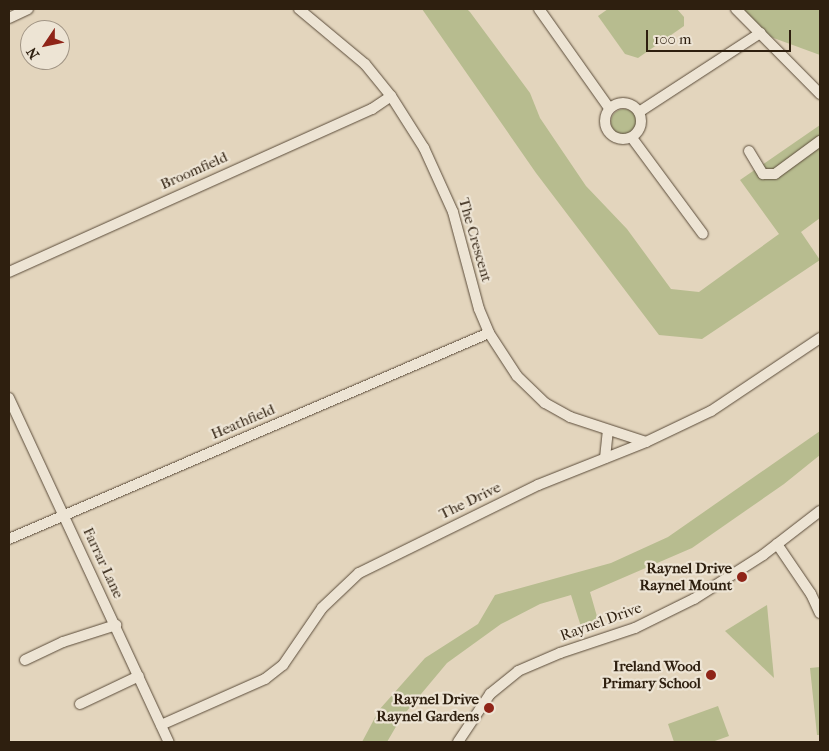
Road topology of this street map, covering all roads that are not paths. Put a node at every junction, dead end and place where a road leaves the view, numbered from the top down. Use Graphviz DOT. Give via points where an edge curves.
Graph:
graph roads {
  1 [pos="28,9"];
  2 [pos="299,9"];
  3 [pos="539,9"];
  4 [pos="736,9"];
  5 [pos="9,18"];
  6 [pos="760,33"];
  7 [pos="820,94"];
  8 [pos="392,96"];
  9 [pos="610,108"];
  10 [pos="639,112"];
  11 [pos="632,138"];
  12 [pos="820,141"];
  13 [pos="750,151"];
  14 [pos="703,234"];
  15 [pos="9,272"];
  16 [pos="489,333"];
  17 [pos="820,338"];
  18 [pos="9,398"];
  19 [pos="608,432"];
  20 [pos="646,442"];
  21 [pos="605,458"];
  22 [pos="820,511"];
  23 [pos="63,514"];
  24 [pos="9,539"];
  25 [pos="777,544"];
  26 [pos="820,613"];
  27 [pos="116,625"];
  28 [pos="24,660"];
  29 [pos="139,676"];
  30 [pos="80,704"];
  31 [pos="161,725"];
  32 [pos="169,742"];
  33 [pos="458,742"];
  1 -- 5 [label="street"];
  2 -- 8 [label="street, The Crescent" via="365,64"];
  3 -- 9 [label="street"];
  4 -- 6 [label="street"];
  6 -- 7 [label="street"];
  6 -- 10 [label="street"];
  8 -- 15 [label="street, Broomfield" via="372,108"];
  8 -- 16 [label="street, The Crescent" via="439,177 453,212 479,309"];
  9 -- 10 [label="street" via="620,103 628,104"];
  9 -- 11 [label="street" via="604,118 607,130 617,139"];
  10 -- 11 [label="street" via="641,127"];
  11 -- 14 [label="street"];
  12 -- 13 [label="street" via="775,174 762,174"];
  16 -- 19 [label="street, The Crescent" via="517,376 545,403"];
  16 -- 23 [label="street, Heathfield"];
  17 -- 20 [label="street, The Drive" via="711,411"];
  18 -- 23 [label="street, Farrar Lane"];
  19 -- 20 [label="street, The Crescent"];
  19 -- 21 [label="street"];
  20 -- 21 [label="street, The Drive"];
  21 -- 31 [label="street, The Drive" via="538,485 360,573 322,608 283,665 271,674"];
  22 -- 25 [label="street, Raynel Drive"];
  23 -- 24 [label="street, Heathfield"];
  23 -- 27 [label="street, Farrar Lane"];
  25 -- 26 [label="street"];
  25 -- 33 [label="street, Raynel Drive" via="667,614 518,671 490,694"];
  27 -- 28 [label="street" via="63,642"];
  27 -- 29 [label="street, Farrar Lane"];
  29 -- 30 [label="street"];
  29 -- 31 [label="street, Farrar Lane"];
  31 -- 32 [label="street, Farrar Lane"];
}
